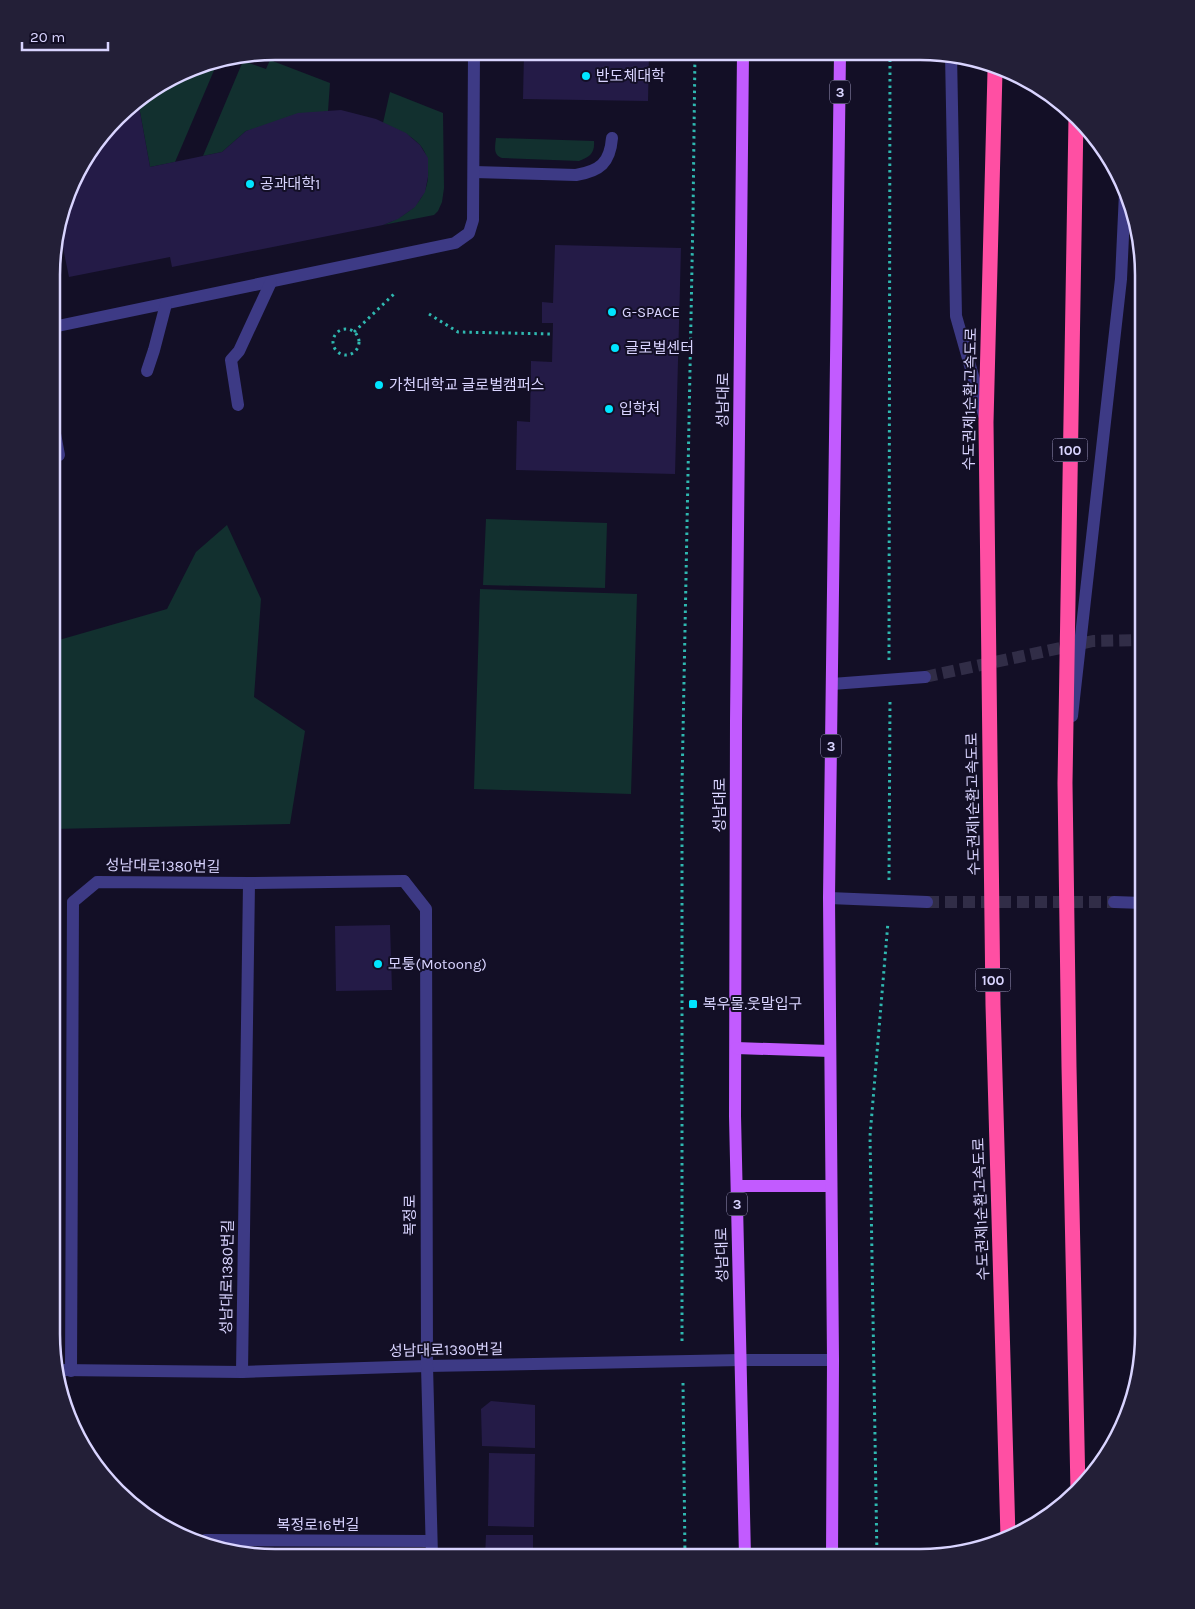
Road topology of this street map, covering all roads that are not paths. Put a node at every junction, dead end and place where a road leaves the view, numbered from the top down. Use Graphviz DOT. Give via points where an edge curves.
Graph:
graph roads {
  1 [pos="474,60"];
  2 [pos="743,60"];
  3 [pos="840,60"];
  4 [pos="951,62"];
  5 [pos="995,73"];
  6 [pos="1076,127"];
  7 [pos="612,138"];
  8 [pos="474,172"];
  9 [pos="1124,205"];
  10 [pos="271,282"];
  11 [pos="166,304"];
  12 [pos="60,326"];
  13 [pos="147,371"];
  14 [pos="238,405"];
  15 [pos="986,422"];
  16 [pos="925,677"];
  17 [pos="832,684"];
  18 [pos="1065,783"];
  19 [pos="404,880"];
  20 [pos="248,883"];
  21 [pos="829,898"];
  22 [pos="927,902"];
  23 [pos="1114,902"];
  24 [pos="1135,903"];
  25 [pos="736,1048"];
  26 [pos="830,1051"];
  27 [pos="737,1186"];
  28 [pos="831,1186"];
  29 [pos="741,1360"];
  30 [pos="833,1360"];
  31 [pos="427,1366"];
  32 [pos="65,1370"];
  33 [pos="242,1372"];
  34 [pos="1078,1480"];
  35 [pos="1008,1530"];
  36 [pos="213,1540"];
  37 [pos="432,1542"];
  38 [pos="432,1549"];
  39 [pos="744,1549"];
  40 [pos="832,1549"];
  1 -- 8 [label="street"];
  2 -- 25 [label="main road, 성남대로 / 3"];
  3 -- 17 [label="main road, 3"];
  4 -- 15 [label="street" via="956,316"];
  5 -- 15 [label="highway, 수도권제1순환고속도로 / 100"];
  6 -- 18 [label="highway, 100"];
  7 -- 8 [label="street" via="608,158 591,173"];
  8 -- 10 [label="street" via="473,220 469,233 455,243"];
  9 -- 18 [label="street" via="1120,289"];
  10 -- 11 [label="street"];
  10 -- 14 [label="street" via="240,352 231,360"];
  11 -- 12 [label="street"];
  11 -- 13 [label="street"];
  15 -- 35 [label="highway, 수도권제1순환고속도로 / 100" via="993,1006"];
  16 -- 17 [label="street"];
  17 -- 21 [label="main road, 3"];
  18 -- 34 [label="highway, 100"];
  19 -- 20 [label="street, 성남대로1380번길"];
  19 -- 31 [label="street, 복정로" via="426,909"];
  20 -- 32 [label="street, 성남대로1380번길" via="98,882 73,902"];
  20 -- 33 [label="street, 성남대로1380번길"];
  21 -- 22 [label="street"];
  21 -- 26 [label="main road, 3"];
  23 -- 24 [label="street"];
  25 -- 26 [label="main road"];
  25 -- 27 [label="main road, 성남대로 / 3"];
  26 -- 28 [label="main road, 3"];
  27 -- 28 [label="main road"];
  27 -- 29 [label="main road, 성남대로 / 3"];
  28 -- 30 [label="main road, 3"];
  29 -- 30 [label="street, 성남대로1390번길"];
  29 -- 31 [label="street, 성남대로1390번길"];
  29 -- 39 [label="main road, 성남대로 / 3"];
  30 -- 40 [label="main road, 3"];
  31 -- 33 [label="street, 성남대로1390번길"];
  31 -- 37 [label="street, 복정로"];
  32 -- 33 [label="street, 성남대로1390번길"];
  36 -- 37 [label="street, 복정로16번길"];
  37 -- 38 [label="street, 복정로"];
}
